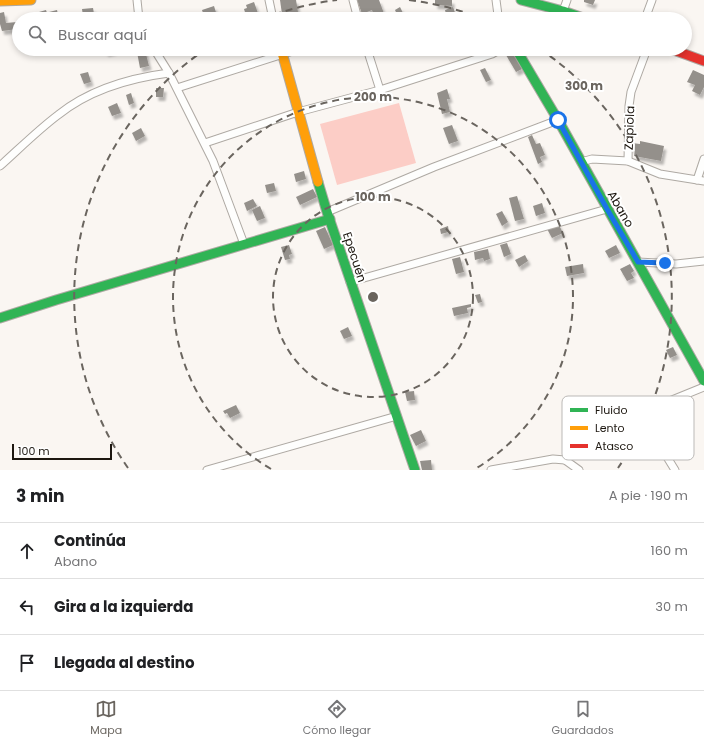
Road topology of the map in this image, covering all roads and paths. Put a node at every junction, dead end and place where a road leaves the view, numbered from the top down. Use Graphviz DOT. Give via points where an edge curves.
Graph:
graph roads {
  1 [pos="31,0"];
  2 [pos="137,0"];
  3 [pos="269,0"];
  4 [pos="353,0"];
  5 [pos="496,0"];
  6 [pos="521,0"];
  7 [pos="567,0"];
  8 [pos="652,0"];
  9 [pos="0,1"];
  10 [pos="563,11"];
  11 [pos="138,12"];
  12 [pos="272,12"];
  13 [pos="356,12"];
  14 [pos="498,12"];
  15 [pos="566,12"];
  16 [pos="648,12"];
  17 [pos="158,56"];
  18 [pos="269,56"];
  19 [pos="282,56"];
  20 [pos="369,56"];
  21 [pos="486,56"];
  22 [pos="520,56"];
  23 [pos="644,56"];
  24 [pos="690,56"];
  25 [pos="704,61"];
  26 [pos="169,73"];
  27 [pos="177,88"];
  28 [pos="380,90"];
  29 [pos="298,112"];
  30 [pos="558,120"];
  31 [pos="205,143"];
  32 [pos="704,160"];
  33 [pos="628,161"];
  34 [pos="581,162"];
  35 [pos="0,166"];
  36 [pos="701,181"];
  37 [pos="607,209"];
  38 [pos="328,216"];
  39 [pos="244,244"];
  40 [pos="704,261"];
  41 [pos="638,262"];
  42 [pos="350,282"];
  43 [pos="0,318"];
  44 [pos="703,377"];
  45 [pos="704,387"];
  46 [pos="682,396"];
  47 [pos="397,416"];
  48 [pos="562,460"];
  49 [pos="565,460"];
  50 [pos="669,460"];
  51 [pos="207,470"];
  52 [pos="415,470"];
  53 [pos="491,470"];
  54 [pos="579,470"];
  55 [pos="675,470"];
  1 -- 9 [label="street"];
  2 -- 11 [label="street"];
  3 -- 12 [label="street"];
  4 -- 13 [label="street"];
  5 -- 14 [label="street"];
  6 -- 10 [label="street"];
  7 -- 10 [label="street"];
  8 -- 16 [label="street"];
  10 -- 15 [label="street"];
  17 -- 26 [label="street"];
  18 -- 27 [label="street"];
  19 -- 29 [label="street, Epecuén"];
  20 -- 28 [label="street"];
  21 -- 28 [label="street"];
  22 -- 30 [label="street, Abano"];
  23 -- 33 [label="street, Zapiola" via="631,92"];
  24 -- 25 [label="street"];
  26 -- 27 [label="street"];
  26 -- 35 [label="street" via="144,76 77,102 58,114"];
  27 -- 31 [label="street"];
  28 -- 29 [label="street"];
  29 -- 31 [label="street"];
  29 -- 38 [label="street, Epecuén"];
  30 -- 34 [label="street, Abano"];
  30 -- 38 [label="street" via="434,167"];
  31 -- 39 [label="street"];
  32 -- 36 [label="street"];
  33 -- 34 [label="street" via="592,159"];
  33 -- 36 [label="street" via="660,174"];
  34 -- 37 [label="street, Abano"];
  37 -- 41 [label="street, Abano"];
  37 -- 42 [label="street"];
  38 -- 39 [label="street"];
  38 -- 42 [label="street, Epecuén"];
  39 -- 43 [label="street"];
  40 -- 41 [label="street" via="676,264"];
  41 -- 44 [label="street, Abano"];
  42 -- 47 [label="street, Epecuén"];
  45 -- 46 [label="street"];
  47 -- 51 [label="street"];
  47 -- 52 [label="street, Epecuén"];
  48 -- 53 [label="street" via="553,459"];
  49 -- 54 [label="street"];
  50 -- 55 [label="street"];
}
